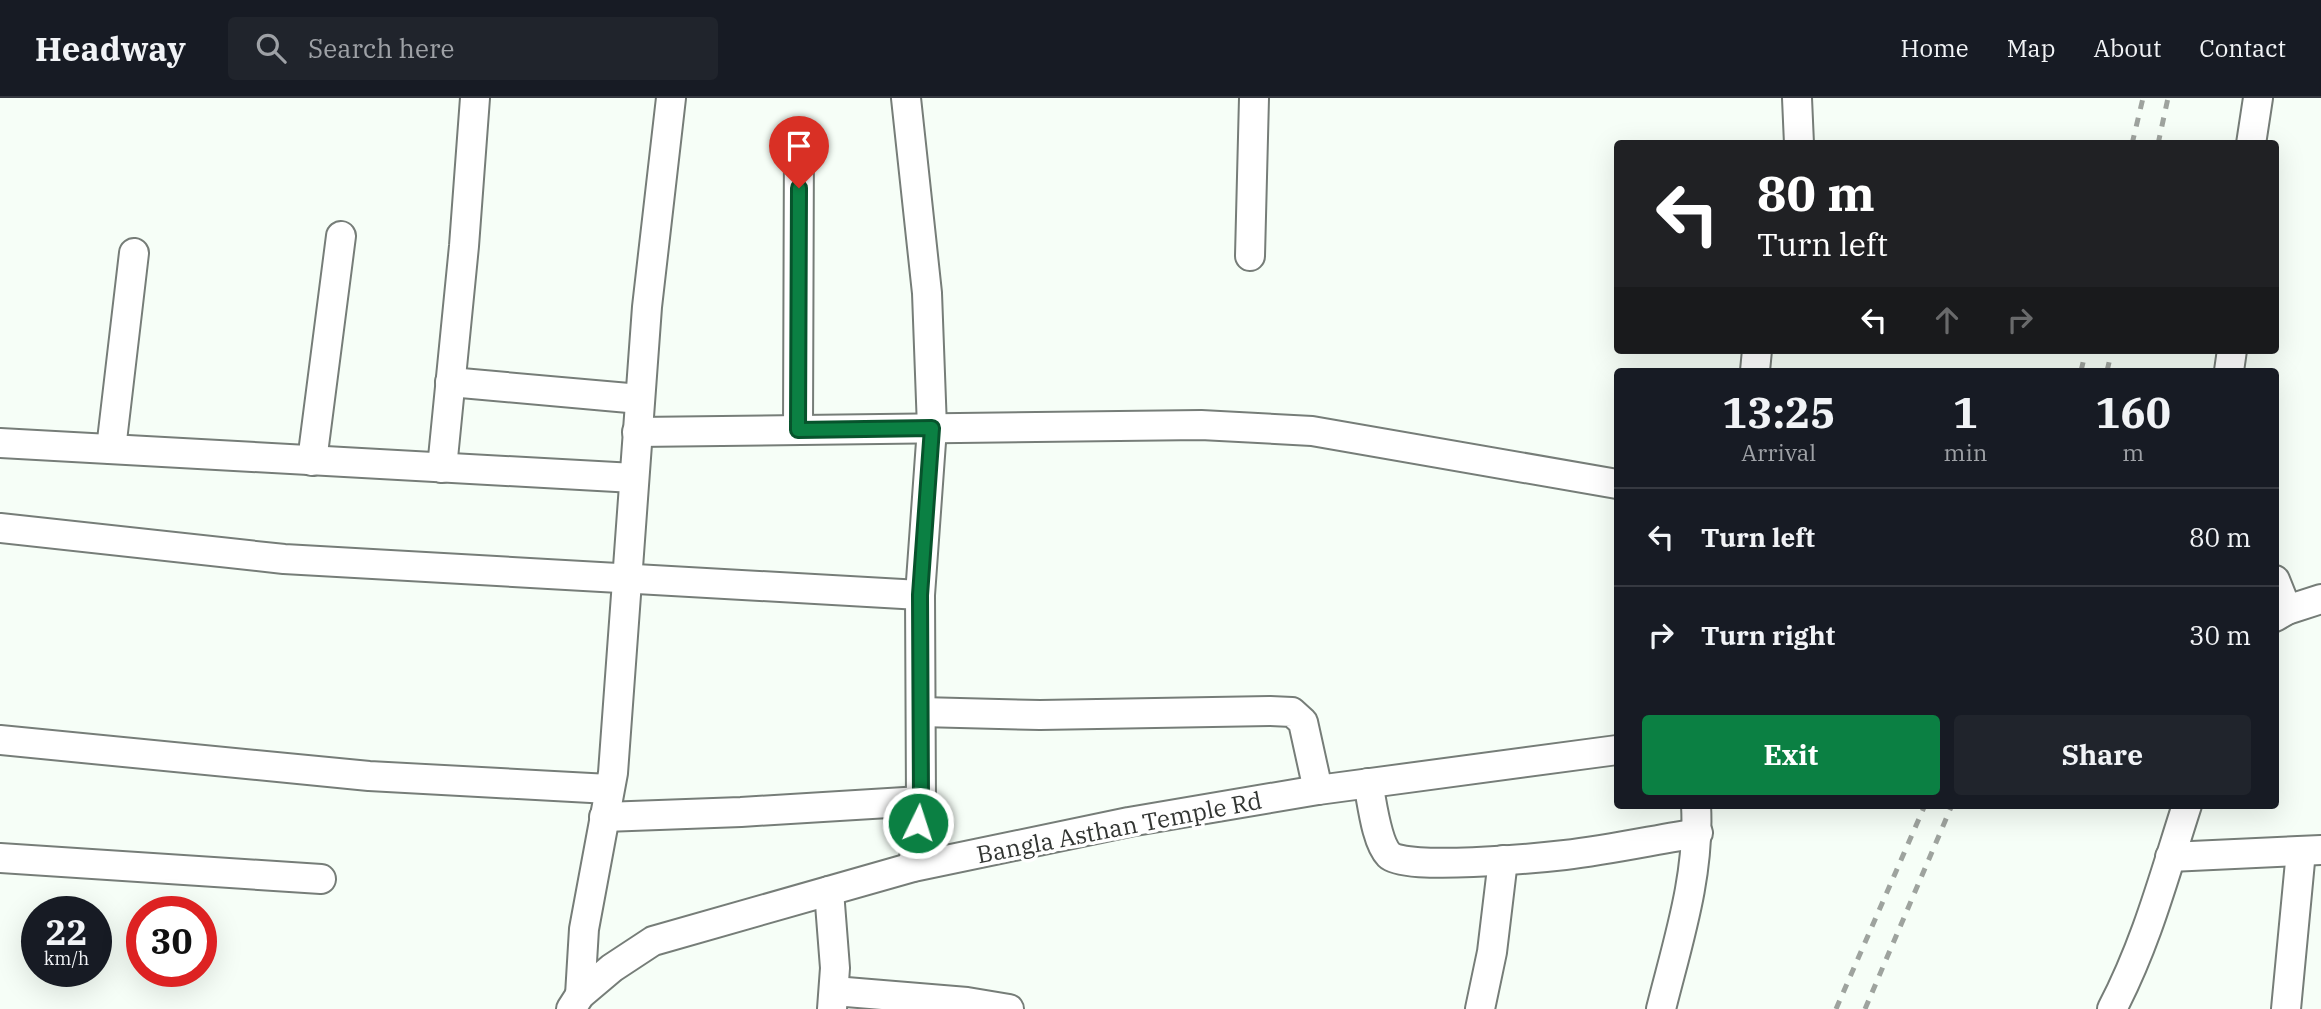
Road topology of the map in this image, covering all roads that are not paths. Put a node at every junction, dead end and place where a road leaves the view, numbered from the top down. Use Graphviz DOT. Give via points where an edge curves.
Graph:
graph roads {
  1 [pos="475,98"];
  2 [pos="671,98"];
  3 [pos="906,98"];
  4 [pos="1254,98"];
  5 [pos="1797,98"];
  6 [pos="2258,98"];
  7 [pos="799,135"];
  8 [pos="1799,140"];
  9 [pos="2252,140"];
  10 [pos="341,236"];
  11 [pos="134,253"];
  12 [pos="1250,256"];
  13 [pos="450,382"];
  14 [pos="640,399"];
  15 [pos="932,428"];
  16 [pos="798,430"];
  17 [pos="637,432"];
  18 [pos="0,443"];
  19 [pos="111,449"];
  20 [pos="312,461"];
  21 [pos="442,468"];
  22 [pos="634,478"];
  23 [pos="1614,483"];
  24 [pos="0,528"];
  25 [pos="626,579"];
  26 [pos="920,595"];
  27 [pos="2321,599"];
  28 [pos="2281,613"];
  29 [pos="921,712"];
  30 [pos="0,740"];
  31 [pos="1614,750"];
  32 [pos="1368,783"];
  33 [pos="609,789"];
  34 [pos="1318,790"];
  35 [pos="921,801"];
  36 [pos="1696,809"];
  37 [pos="2186,809"];
  38 [pos="604,817"];
  39 [pos="1698,833"];
  40 [pos="2311,851"];
  41 [pos="2171,857"];
  42 [pos="0,858"];
  43 [pos="1503,860"];
  44 [pos="913,867"];
  45 [pos="321,879"];
  46 [pos="828,891"];
  47 [pos="833,1000"];
  48 [pos="576,1002"];
  49 [pos="1009,1009"];
  50 [pos="1480,1009"];
  51 [pos="1661,1009"];
  52 [pos="2112,1009"];
  53 [pos="2286,1009"];
  1 -- 13 [label="street"];
  2 -- 14 [label="street"];
  3 -- 15 [label="street" via="927,293"];
  4 -- 12 [label="street"];
  5 -- 8 [label="street"];
  6 -- 9 [label="street"];
  7 -- 16 [label="street"];
  10 -- 20 [label="street"];
  11 -- 19 [label="street"];
  13 -- 14 [label="street"];
  13 -- 21 [label="street"];
  14 -- 17 [label="street"];
  15 -- 16 [label="street"];
  15 -- 23 [label="street" via="1257,426 1312,431"];
  15 -- 26 [label="street"];
  16 -- 17 [label="street"];
  17 -- 22 [label="street"];
  18 -- 19 [label="street"];
  19 -- 20 [label="street"];
  20 -- 21 [label="street"];
  21 -- 22 [label="street"];
  22 -- 25 [label="street"];
  24 -- 25 [label="street" via="284,559"];
  25 -- 26 [label="street"];
  25 -- 33 [label="street"];
  26 -- 29 [label="street"];
  27 -- 28 [label="street"];
  29 -- 34 [label="street" via="1292,712 1303,722"];
  29 -- 35 [label="street"];
  30 -- 33 [label="street" via="369,776"];
  31 -- 32 [label="street, Bangla Asthan Temple Rd"];
  32 -- 34 [label="street, Bangla Asthan Temple Rd"];
  32 -- 43 [label="street" via="1381,840 1390,856 1406,862"];
  33 -- 38 [label="street"];
  34 -- 44 [label="street, Bangla Asthan Temple Rd" via="1129,822"];
  35 -- 38 [label="street"];
  35 -- 44 [label="street"];
  36 -- 39 [label="street"];
  37 -- 41 [label="street"];
  38 -- 48 [label="street"];
  39 -- 43 [label="street" via="1566,855"];
  39 -- 51 [label="street" via="1690,895"];
  40 -- 41 [label="street"];
  40 -- 53 [label="street"];
  41 -- 52 [label="street" via="2134,968"];
  42 -- 45 [label="street"];
  43 -- 50 [label="street"];
  44 -- 46 [label="street, Bangla Asthan Temple Rd"];
  46 -- 47 [label="street"];
  46 -- 48 [label="street, Bangla Asthan Temple Rd" via="653,941 612,968"];
  47 -- 49 [label="street" via="967,1002"];
}
